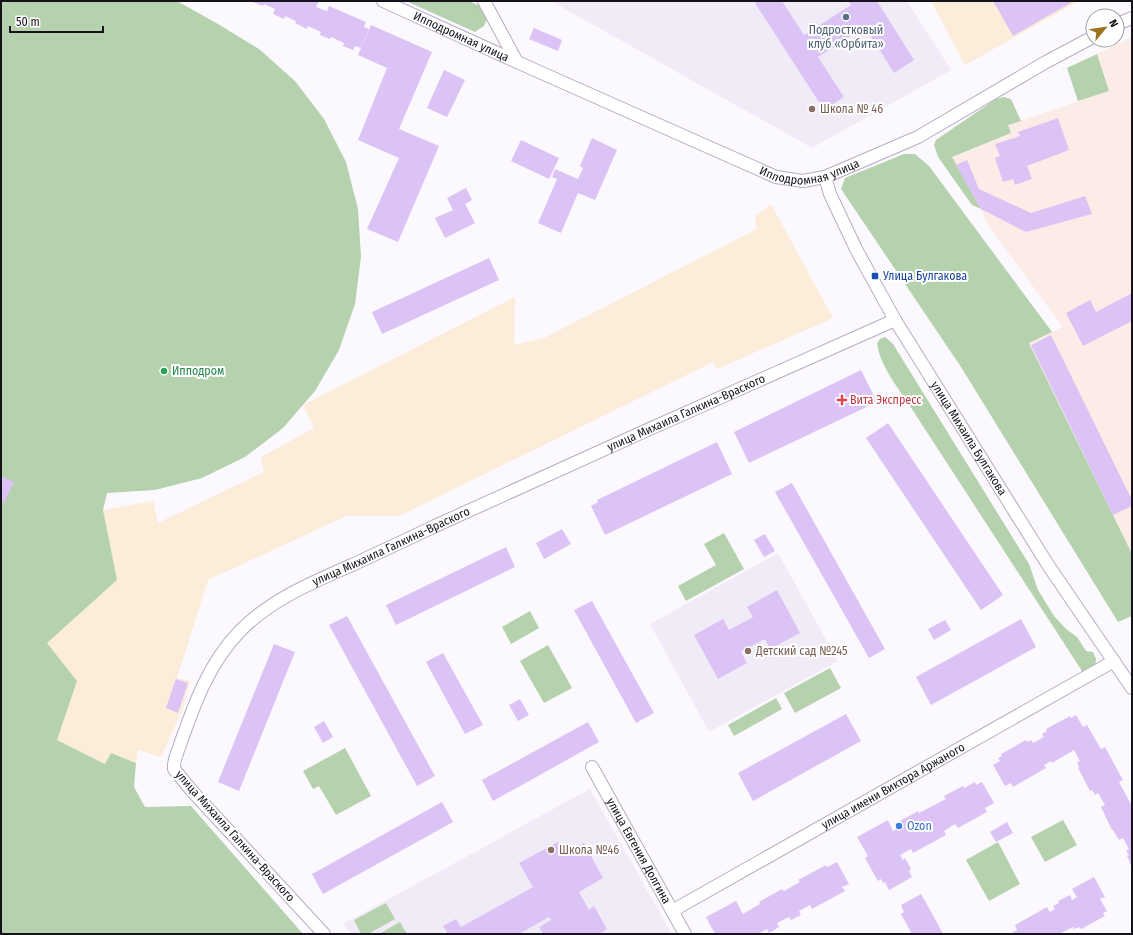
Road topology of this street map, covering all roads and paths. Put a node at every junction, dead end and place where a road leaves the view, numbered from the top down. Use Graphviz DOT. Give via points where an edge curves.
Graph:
graph roads {
  1 [pos="384,1"];
  2 [pos="484,1"];
  3 [pos="1085,41"];
  4 [pos="517,62"];
  5 [pos="825,177"];
  6 [pos="895,320"];
  7 [pos="1114,661"];
  8 [pos="1132,688"];
  9 [pos="592,768"];
  10 [pos="672,911"];
  11 [pos="324,934"];
  12 [pos="685,934"];
  1 -- 4 [label="street, Ипподромная улица"];
  2 -- 4 [label="street, Ипподромная улица"];
  3 -- 5 [label="street, Ипподромная улица" via="918,137"];
  4 -- 5 [label="street, Ипподромная улица" via="776,177 802,181"];
  5 -- 6 [label="street, улица Михаила Булгакова" via="830,194 856,249"];
  6 -- 7 [label="street, улица Михаила Булгакова" via="1048,564"];
  6 -- 11 [label="street, улица Михаила Галкина-Враского" via="544,476 321,579 279,601 240,632 222,652 197,697 175,759 174,769"];
  7 -- 8 [label="street, улица Михаила Булгакова"];
  7 -- 10 [label="street, улица имени Виктора Аржаного"];
  9 -- 10 [label="street, улица Евгения Долгина"];
  10 -- 12 [label="street, улица Евгения Долгина"];
}
